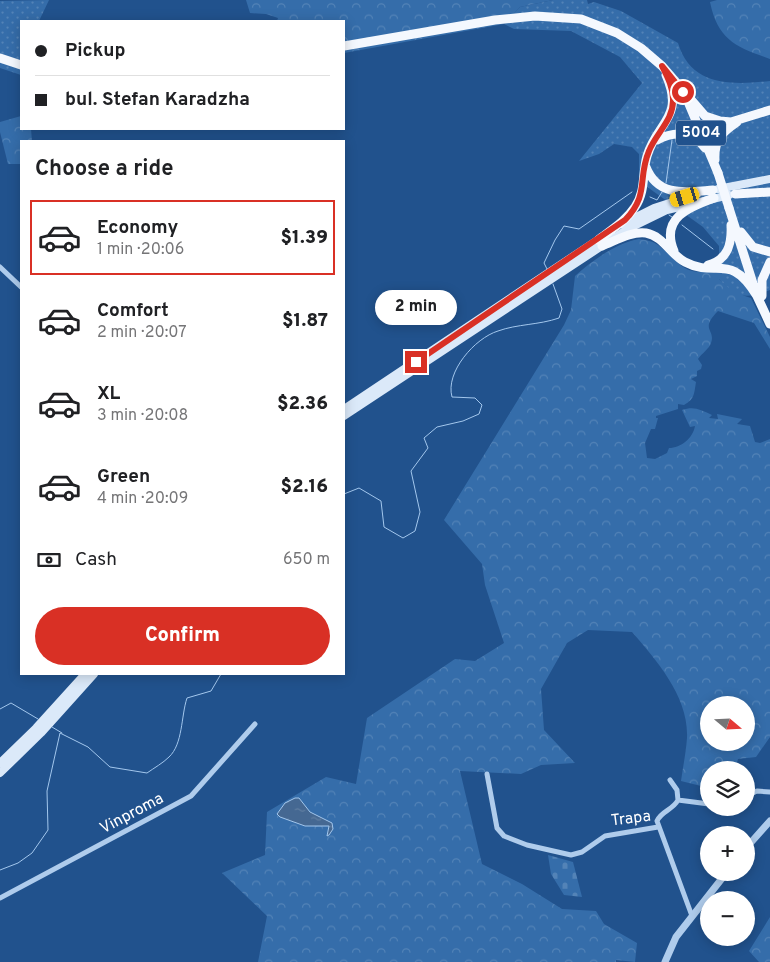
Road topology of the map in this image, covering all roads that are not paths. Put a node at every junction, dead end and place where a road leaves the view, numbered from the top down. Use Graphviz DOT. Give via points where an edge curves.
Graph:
graph roads {
  1 [pos="345,46"];
  2 [pos="0,58"];
  3 [pos="20,65"];
  4 [pos="662,66"];
  5 [pos="683,92"];
  6 [pos="770,110"];
  7 [pos="739,121"];
  8 [pos="654,141"];
  9 [pos="646,165"];
  10 [pos="717,171"];
  11 [pos="770,179"];
  12 [pos="770,187"];
  13 [pos="770,192"];
  14 [pos="713,194"];
  15 [pos="735,194"];
  16 [pos="730,211"];
  17 [pos="600,243"];
  18 [pos="770,252"];
  19 [pos="676,256"];
  20 [pos="770,262"];
  21 [pos="704,266"];
  22 [pos="0,267"];
  23 [pos="20,286"];
  24 [pos="757,296"];
  25 [pos="764,313"];
  26 [pos="770,324"];
  27 [pos="345,408"];
  28 [pos="345,415"];
  29 [pos="84,675"];
  30 [pos="93,675"];
  31 [pos="255,724"];
  32 [pos="0,763"];
  33 [pos="0,773"];
  34 [pos="487,774"];
  35 [pos="670,780"];
  36 [pos="770,792"];
  37 [pos="755,793"];
  38 [pos="678,800"];
  39 [pos="700,803"];
  40 [pos="770,821"];
  41 [pos="658,827"];
  42 [pos="755,838"];
  43 [pos="720,881"];
  44 [pos="0,898"];
  45 [pos="692,916"];
  46 [pos="665,962"];
  1 -- 4 [label="main road, 5004" via="495,20 561,16 581,19 617,33"];
  2 -- 3 [label="main road"];
  4 -- 5 [label="main road, 5004"];
  4 -- 8 [label="main road" via="671,88 673,104"];
  5 -- 7 [label="main road" via="705,116 720,121"];
  5 -- 10 [label="main road, 5004"];
  6 -- 7 [label="main road"];
  7 -- 10 [label="main road" via="717,139"];
  8 -- 9 [label="main road"];
  8 -- 10 [label="main road" via="673,134 690,136 703,145"];
  9 -- 14 [label="main road" via="654,180 668,190"];
  9 -- 17 [label="main road" via="643,188 636,206"];
  10 -- 16 [label="main road, 5004, bridge"];
  11 -- 14 [label="main road"];
  12 -- 15 [label="main road"];
  13 -- 15 [label="main road"];
  14 -- 15 [label="main road"];
  14 -- 17 [label="main road" via="648,218"];
  14 -- 19 [label="main road" via="676,219 670,239"];
  16 -- 18 [label="main road" via="750,245"];
  16 -- 21 [label="main road" via="732,236 727,252 722,259"];
  16 -- 24 [label="main road, 5004"];
  17 -- 19 [label="main road" via="644,233 657,238"];
  17 -- 27 [label="main road"];
  17 -- 28 [label="main road"];
  19 -- 21 [label="main road" via="689,264"];
  20 -- 25 [label="main road" via="761,284"];
  21 -- 24 [label="main road" via="734,270"];
  22 -- 23 [label="street"];
  24 -- 25 [label="main road, 5004"];
  25 -- 26 [label="main road, 5004"];
  29 -- 32 [label="main road"];
  30 -- 33 [label="main road"];
  31 -- 44 [label="street, Vinproma" via="191,796"];
  34 -- 41 [label="street, Trapa" via="499,831 527,845 579,854 605,836"];
  35 -- 38 [label="street" via="677,790"];
  36 -- 37 [label="street"];
  38 -- 39 [label="street"];
  38 -- 41 [label="street" via="672,808 660,814"];
  40 -- 42 [label="street"];
  41 -- 45 [label="street, Trapa"];
  43 -- 45 [label="street"];
  45 -- 46 [label="street" via="676,937"];
}
